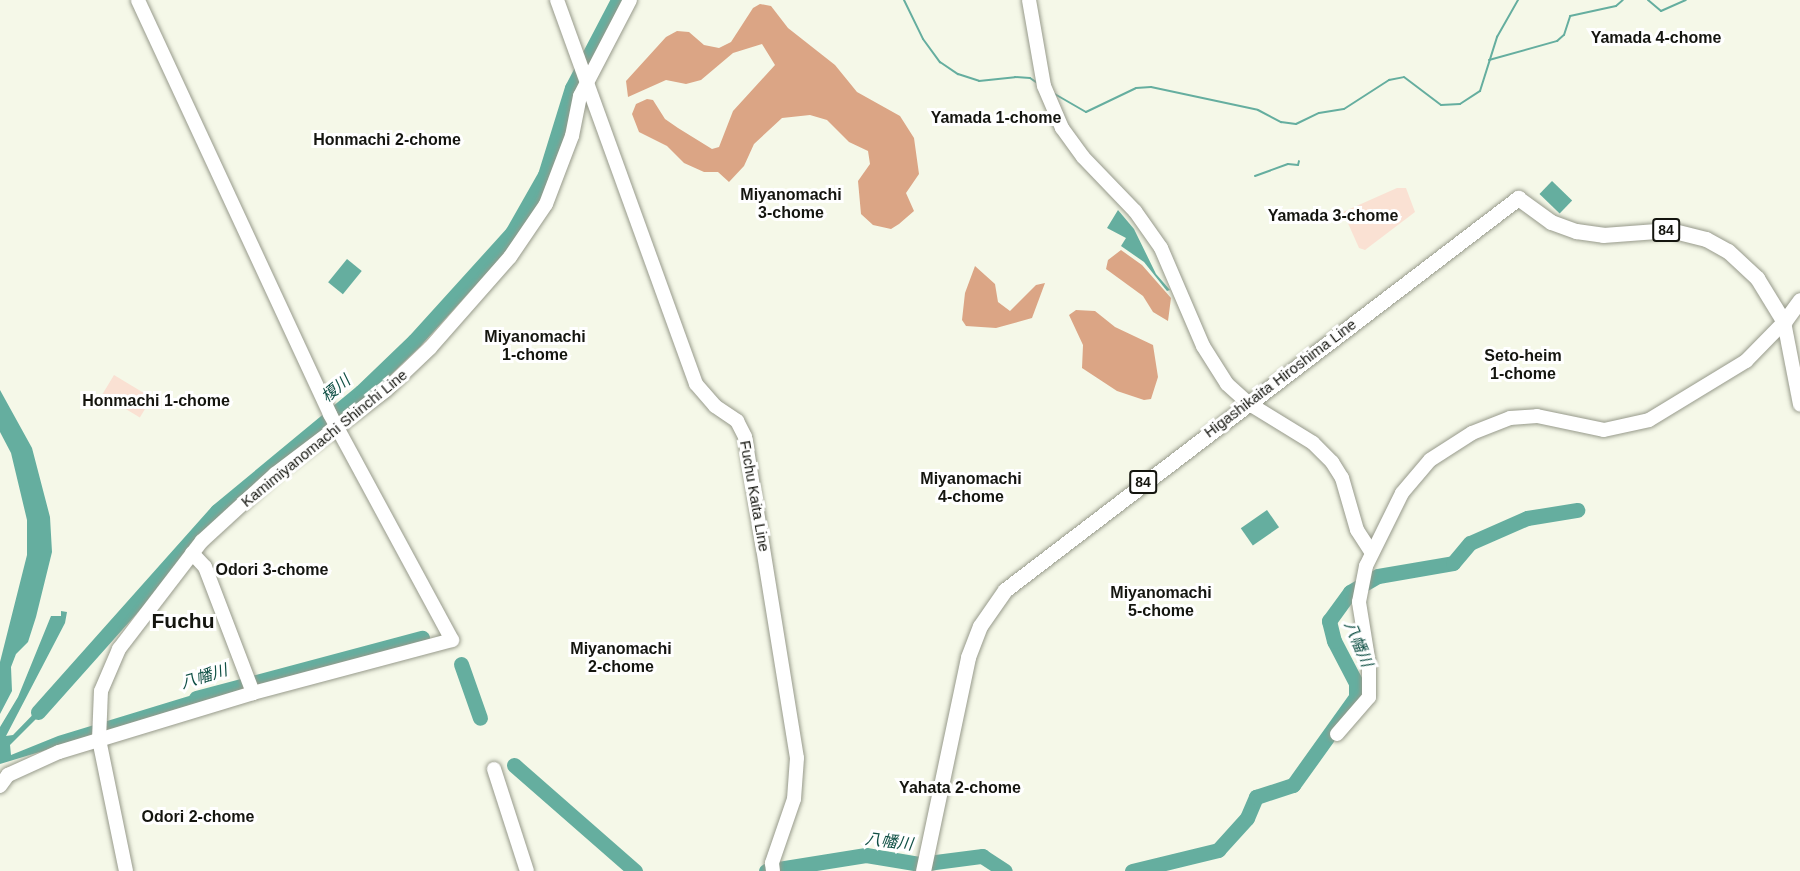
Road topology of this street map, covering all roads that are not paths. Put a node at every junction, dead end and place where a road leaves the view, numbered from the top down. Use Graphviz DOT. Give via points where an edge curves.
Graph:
graph roads {
  1 [pos="138,0"];
  2 [pos="557,0"];
  3 [pos="630,0"];
  4 [pos="1029,0"];
  5 [pos="583,73"];
  6 [pos="1800,300"];
  7 [pos="1784,322"];
  8 [pos="1248,403"];
  9 [pos="1800,404"];
  10 [pos="336,424"];
  11 [pos="192,553"];
  12 [pos="1372,553"];
  13 [pos="253,693"];
  14 [pos="98,731"];
  15 [pos="1337,734"];
  16 [pos="494,769"];
  17 [pos="0,786"];
  18 [pos="126,871"];
  19 [pos="527,871"];
  20 [pos="773,871"];
  21 [pos="923,871"];
  1 -- 10 [label="street"];
  2 -- 5 [label="street, Fuchu Kaita Line"];
  3 -- 5 [label="street, Kamimiyanomachi Shinchi Line"];
  4 -- 8 [label="street" via="1044,86 1062,128 1148,228 1161,248 1213,366"];
  5 -- 10 [label="street, Kamimiyanomachi Shinchi Line" via="560,175 525,238 430,348"];
  5 -- 20 [label="street, Fuchu Kaita Line" via="696,384 715,406 737,421 745,437 797,758 795,799 772,863"];
  6 -- 7 [label="main road"];
  7 -- 8 [label="main road, Higashikaita Hiroshima Line / 84" via="1753,273 1728,251 1706,239 1670,230 1603,235 1576,231 1551,222 1518,198"];
  7 -- 9 [label="street"];
  7 -- 12 [label="street" via="1746,361 1649,420 1604,430 1523,417 1496,422 1464,438 1430,460 1412,479"];
  8 -- 12 [label="street" via="1320,448 1342,478 1357,530"];
  8 -- 21 [label="main road, Higashikaita Hiroshima Line / 84" via="1021,575 992,607 968,657"];
  10 -- 11 [label="street, Kamimiyanomachi Shinchi Line" via="274,474"];
  10 -- 13 [label="street" via="452,640"];
  11 -- 13 [label="street" via="205,567"];
  11 -- 14 [label="street, Kamimiyanomachi Shinchi Line" via="109,665 101,691"];
  12 -- 15 [label="street" via="1359,602 1369,664 1369,697"];
  13 -- 14 [label="street"];
  14 -- 17 [label="street" via="27,764 8,775"];
  14 -- 18 [label="street, Kamimiyanomachi Shinchi Line"];
  16 -- 19 [label="street"];
}
